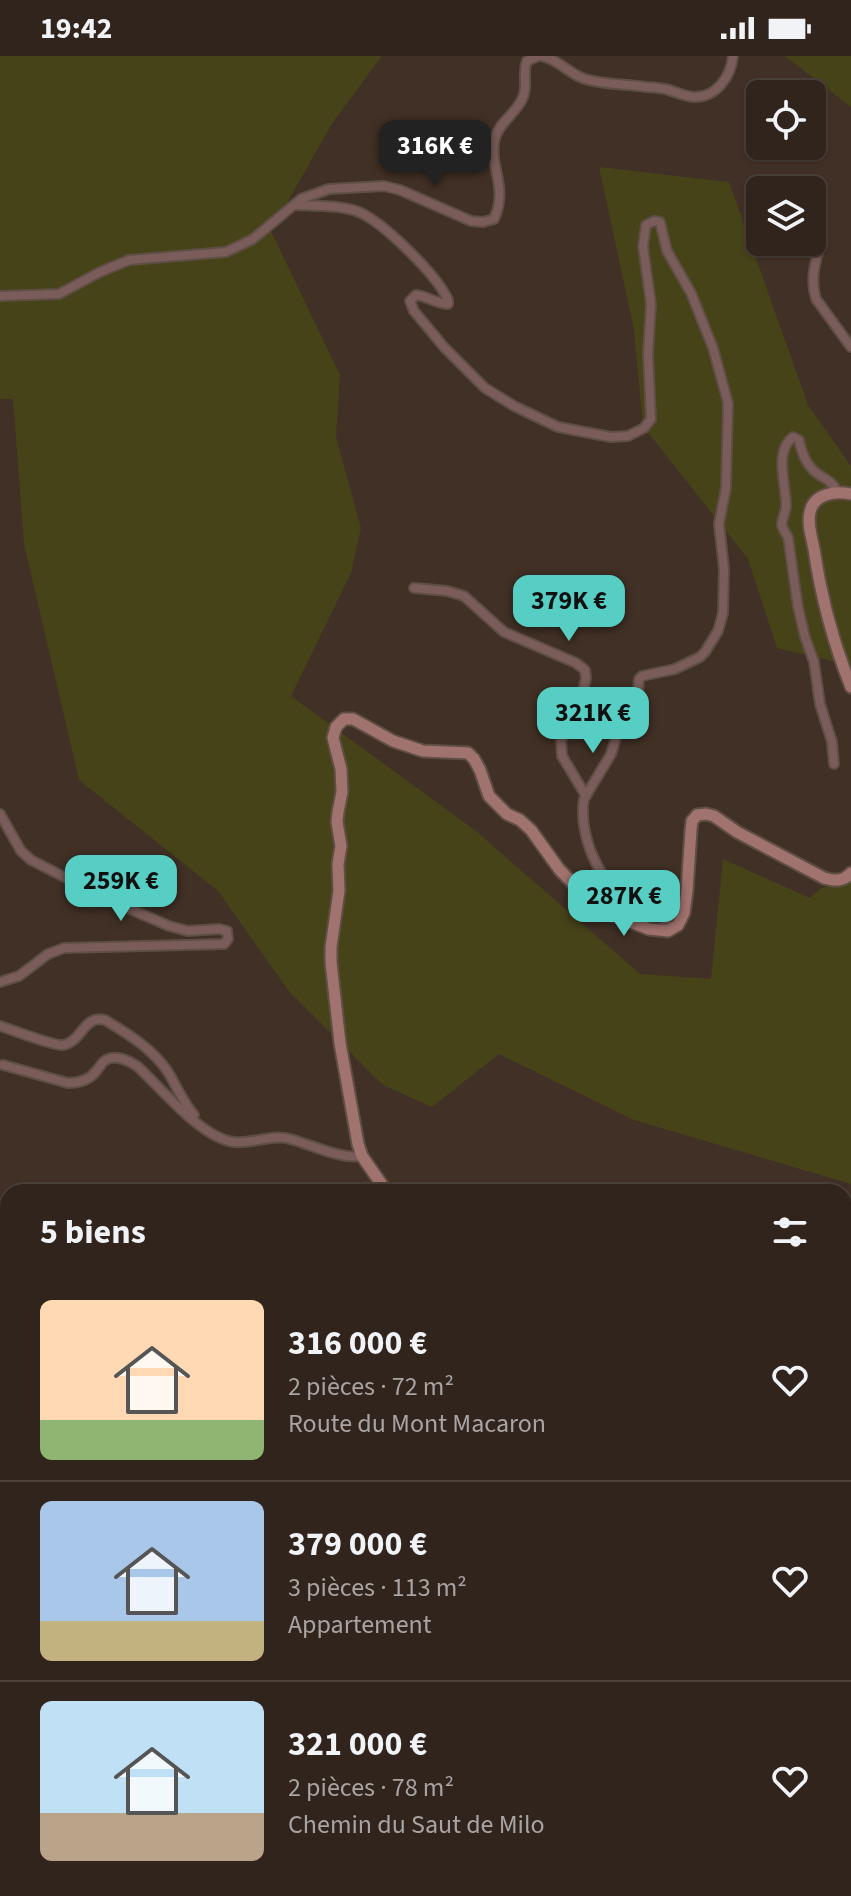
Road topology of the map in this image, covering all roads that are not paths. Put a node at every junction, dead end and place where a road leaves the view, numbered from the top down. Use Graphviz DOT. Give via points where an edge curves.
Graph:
graph roads {
  1 [pos="540,56"];
  2 [pos="733,56"];
  3 [pos="296,205"];
  4 [pos="817,256"];
  5 [pos="0,296"];
  6 [pos="851,347"];
  7 [pos="837,491"];
  8 [pos="851,494"];
  9 [pos="414,588"];
  10 [pos="851,687"];
  11 [pos="834,764"];
  12 [pos="586,796"];
  13 [pos="0,814"];
  14 [pos="851,873"];
  15 [pos="660,931"];
  16 [pos="0,982"];
  17 [pos="0,1026"];
  18 [pos="3,1065"];
  19 [pos="199,1124"];
  20 [pos="362,1156"];
  21 [pos="381,1184"];
  1 -- 2 [label="street" via="609,85 666,89 698,98 726,81"];
  1 -- 3 [label="street" via="527,61 525,93 495,139 501,194 494,219 471,221 384,186 329,189"];
  3 -- 5 [label="street" via="253,239 226,252 129,260 59,294"];
  3 -- 12 [label="street" via="358,212 402,244 448,300 442,304 416,295 410,301 414,311 485,388 558,427 611,437 628,436 651,419 651,304 643,247 646,225 660,222 667,251 713,348 728,403 726,488 719,524 722,620 700,657 639,679 638,694 622,718 611,754"];
  4 -- 6 [label="street" via="816,299"];
  7 -- 8 [label="street"];
  7 -- 10 [label="street" via="814,504 810,523 829,626"];
  7 -- 11 [label="street" via="806,461 799,440 787,442 787,511 782,528"];
  9 -- 12 [label="street" via="464,596 504,632 585,670 584,687 561,741 562,756"];
  12 -- 15 [label="street" via="582,807 589,846 612,886 630,898 674,902 676,908"];
  13 -- 16 [label="street" via="31,860 169,926 219,929 227,931 228,939 224,944 64,948"];
  14 -- 15 [label="street" via="843,880 824,878 714,816 697,815 692,821 684,913 678,925"];
  15 -- 20 [label="street" via="597,909 531,830 489,796 468,753 423,751 344,719 333,738 342,792 331,962"];
  17 -- 19 [label="street" via="59,1045 74,1039 91,1021 105,1020 155,1056"];
  18 -- 19 [label="street" via="78,1083 106,1060 128,1060"];
  19 -- 20 [label="street" via="235,1142 285,1137 349,1157"];
  20 -- 21 [label="street"];
}
